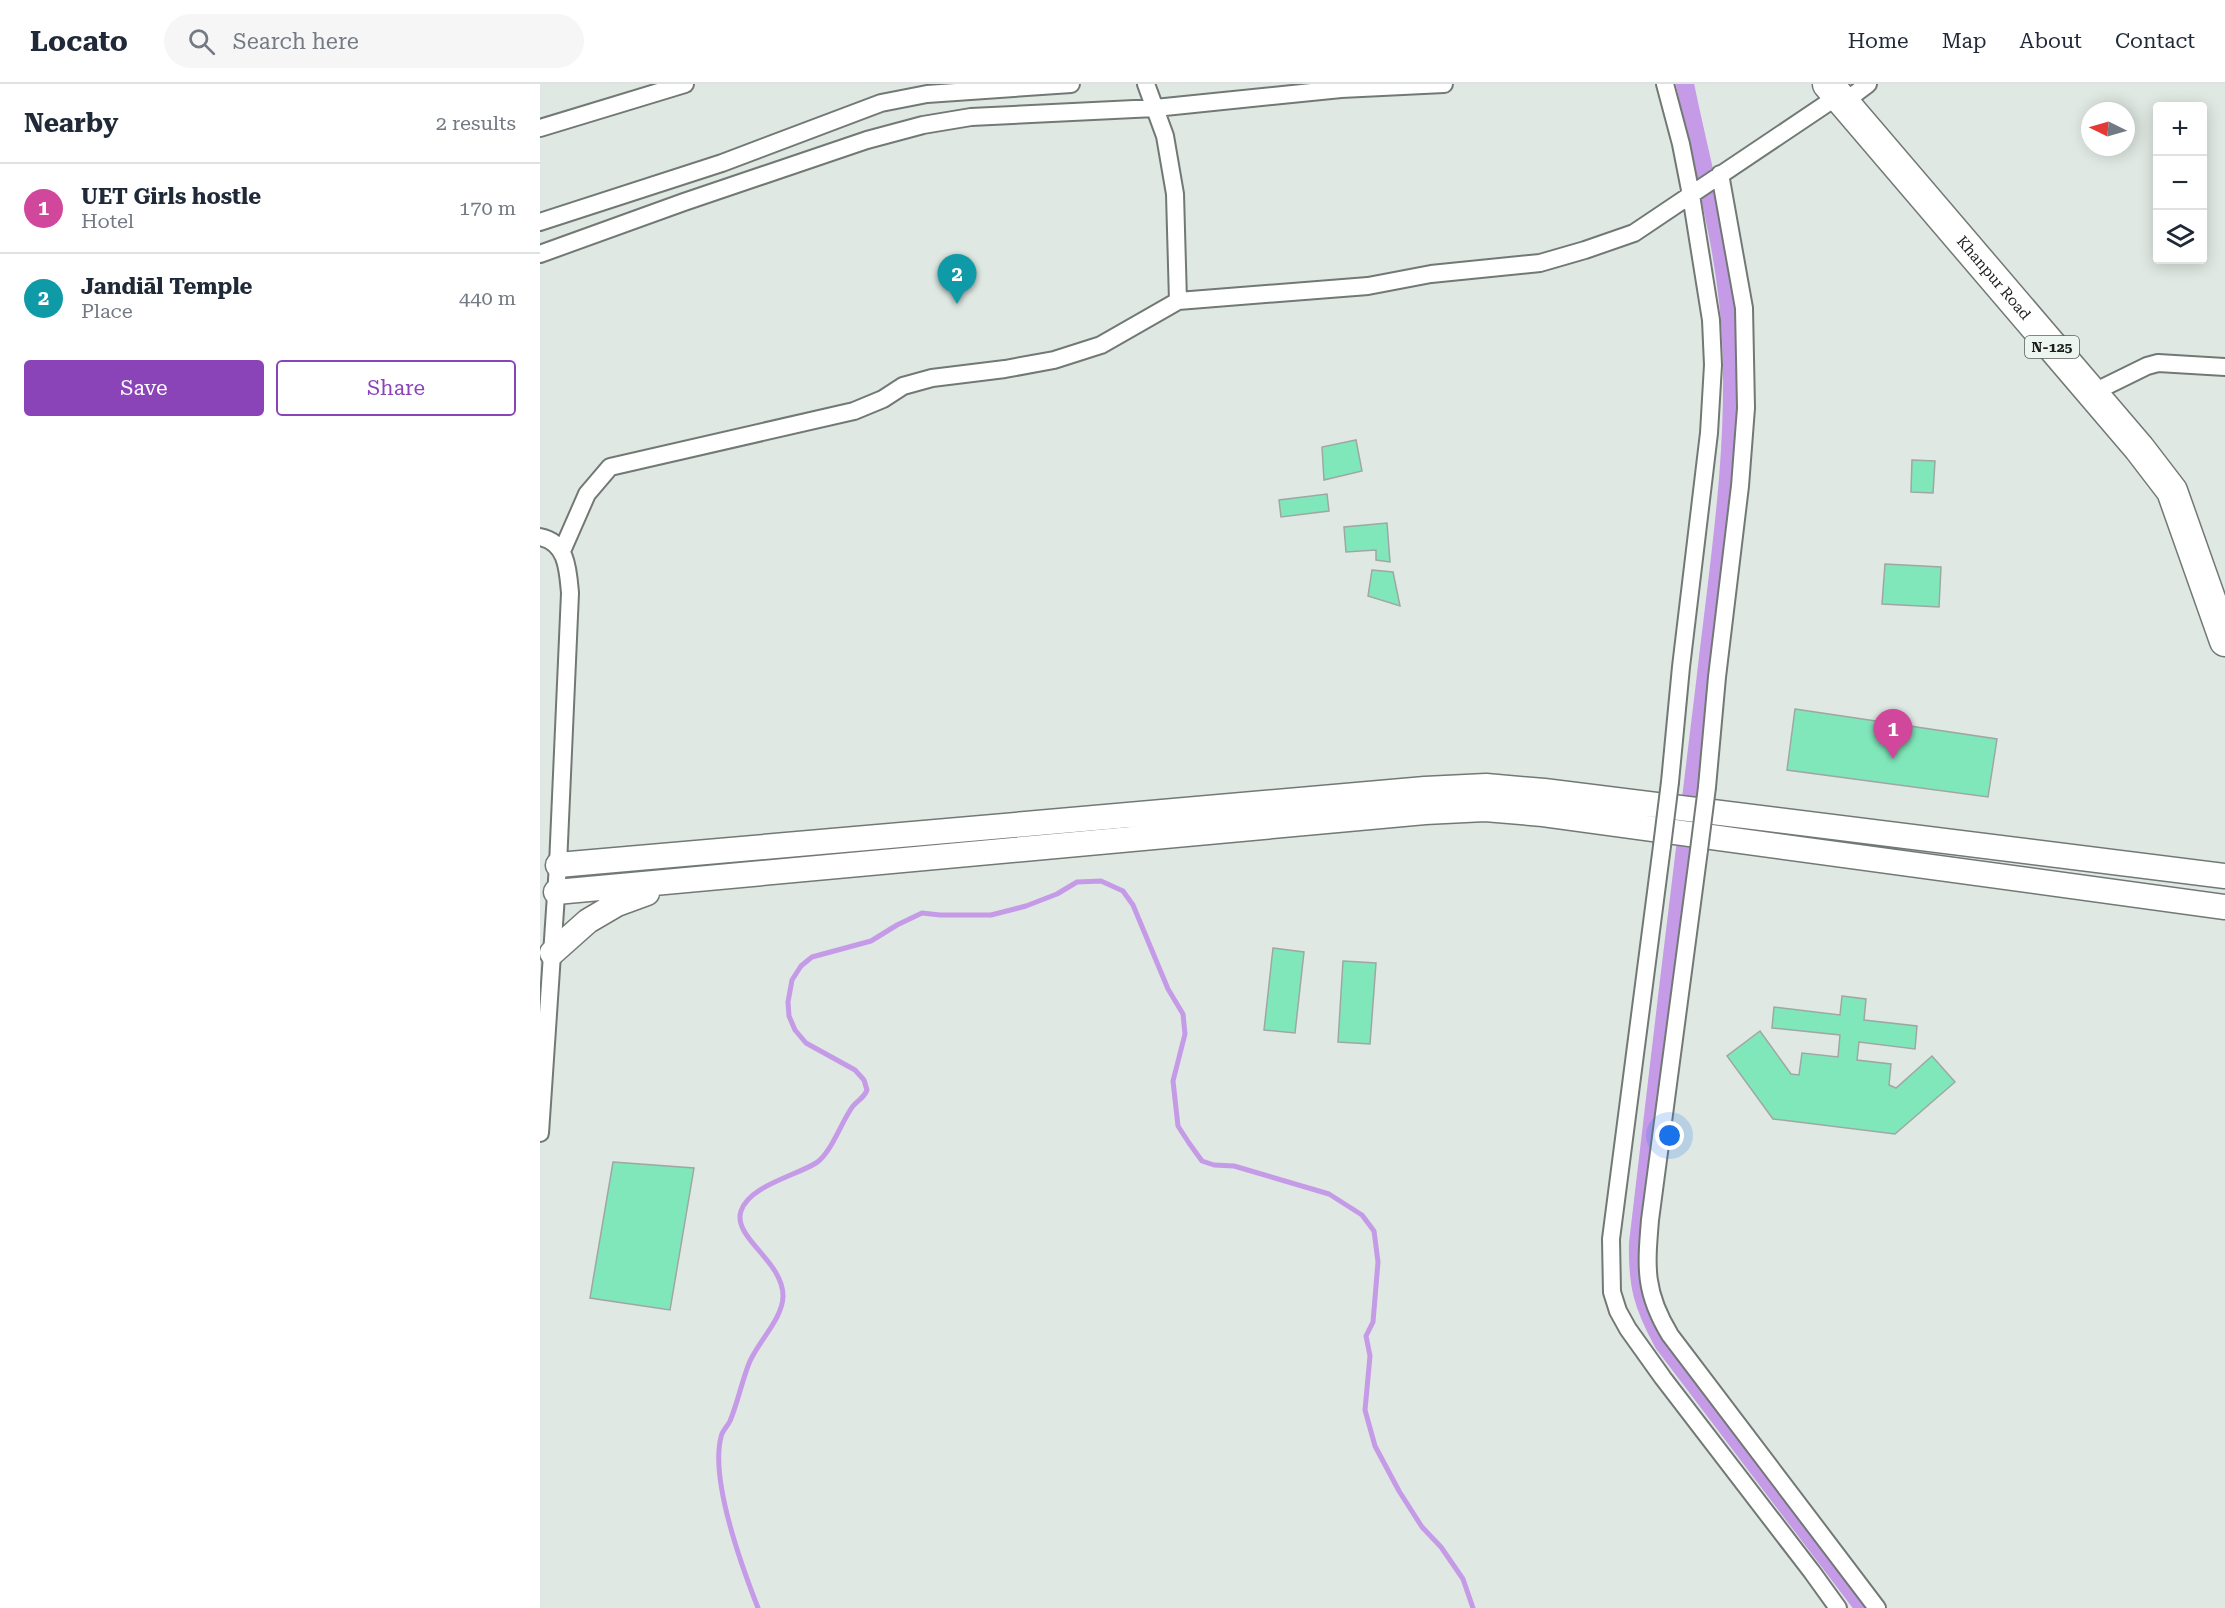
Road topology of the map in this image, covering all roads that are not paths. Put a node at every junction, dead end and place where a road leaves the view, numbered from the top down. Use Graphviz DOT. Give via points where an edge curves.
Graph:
graph roads {
  1 [pos="686,84"];
  2 [pos="1071,84"];
  3 [pos="1444,84"];
  4 [pos="1665,84"];
  5 [pos="1868,84"];
  6 [pos="1836,94"];
  7 [pos="1150,95"];
  8 [pos="540,128"];
  9 [pos="1706,184"];
  10 [pos="540,222"];
  11 [pos="540,254"];
  12 [pos="1178,301"];
  13 [pos="2225,367"];
  14 [pos="2092,393"];
  15 [pos="540,537"];
  16 [pos="562,551"];
  17 [pos="2225,641"];
  18 [pos="558,865"];
  19 [pos="2225,876"];
  20 [pos="671,883"];
  21 [pos="556,892"];
  22 [pos="2225,907"];
  23 [pos="552,953"];
  24 [pos="543,1035"];
  25 [pos="540,1132"];
  26 [pos="1838,1608"];
  27 [pos="1877,1608"];
  1 -- 8 [label="street"];
  2 -- 10 [label="street" via="927,94 881,103 722,163"];
  3 -- 7 [label="street"];
  4 -- 9 [label="street" via="1681,144"];
  5 -- 6 [label="street"];
  6 -- 9 [label="street"];
  6 -- 14 [label="highway, Khanpur Road / N-125"];
  7 -- 11 [label="street" via="923,125 856,143"];
  7 -- 12 [label="street" via="1165,136 1175,194"];
  9 -- 12 [label="street" via="1634,233 1540,263 1431,274 1368,286"];
  9 -- 26 [label="street, bridge" via="1713,365 1709,433 1670,782 1611,1239 1612,1292 1623,1320 1657,1370"];
  9 -- 27 [label="street, bridge" via="1744,308 1746,408 1707,787 1650,1220 1647,1275 1655,1308 1670,1335"];
  12 -- 16 [label="street" via="1101,345 1054,360 932,378 903,386 854,411 610,467 587,494"];
  13 -- 14 [label="street" via="2158,363"];
  14 -- 17 [label="highway, Khanpur Road / N-125" via="2172,491"];
  15 -- 16 [label="street" via="549,539"];
  16 -- 18 [label="street" via="570,593"];
  18 -- 19 [label="street" via="1486,786"];
  18 -- 21 [label="street"];
  20 -- 21 [label="street"];
  20 -- 22 [label="street" via="1485,809"];
  20 -- 23 [label="street" via="617,904 588,921"];
  21 -- 23 [label="street"];
  23 -- 24 [label="street"];
  24 -- 25 [label="street"];
}
